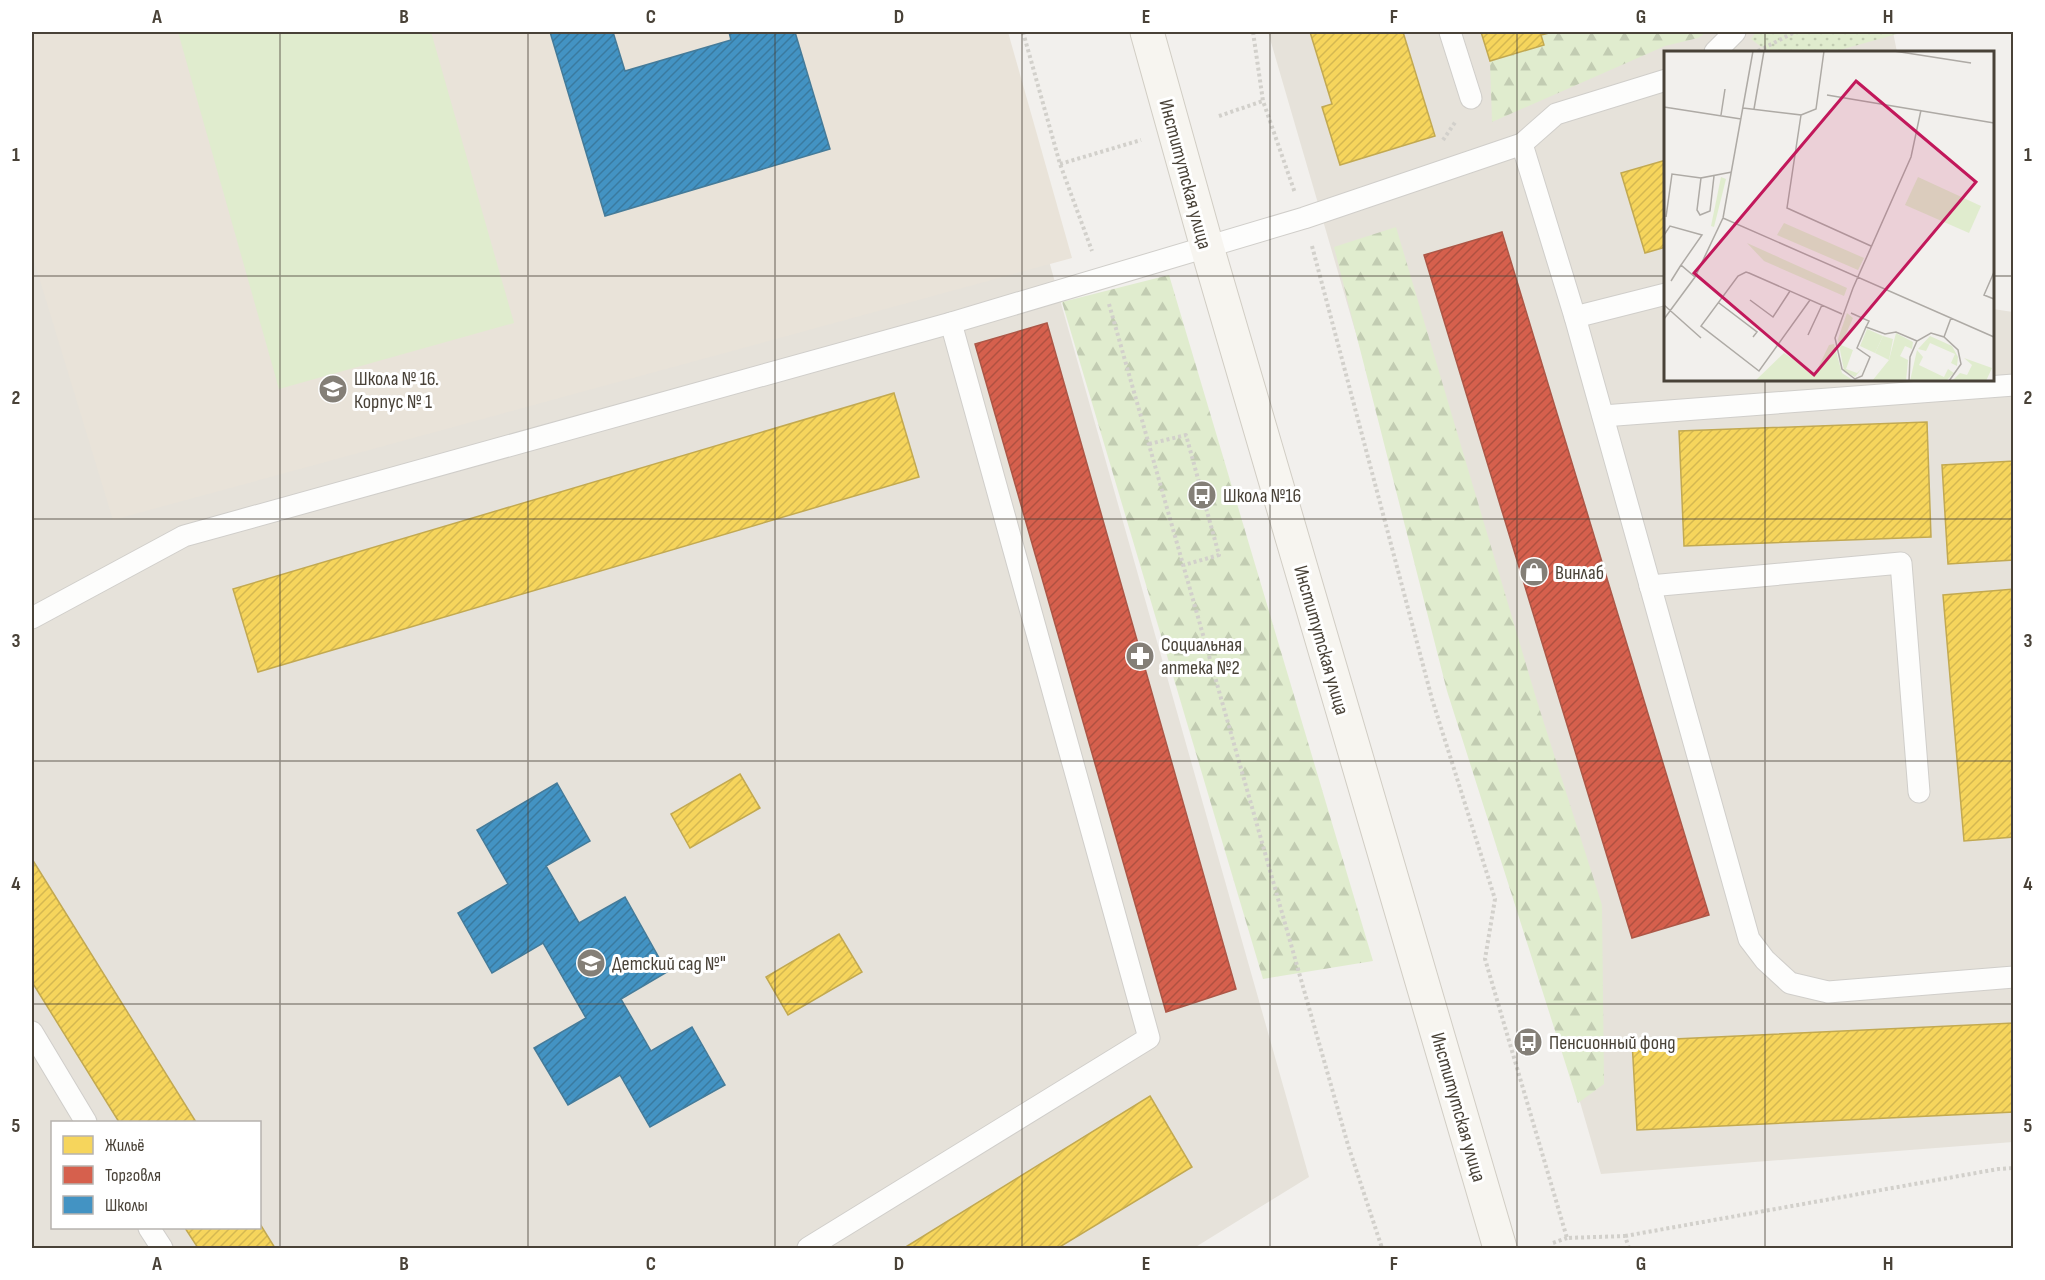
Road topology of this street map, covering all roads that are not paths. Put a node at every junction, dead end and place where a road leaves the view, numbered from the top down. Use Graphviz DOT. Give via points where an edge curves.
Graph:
graph roads {
  1 [pos="1147,32"];
  2 [pos="1450,32"];
  3 [pos="1735,32"];
  4 [pos="1716,51"];
  5 [pos="1664,80"];
  6 [pos="1471,98"];
  7 [pos="1522,144"];
  8 [pos="1207,247"];
  9 [pos="1664,294"];
  10 [pos="1575,317"];
  11 [pos="951,323"];
  12 [pos="2013,385"];
  13 [pos="1603,416"];
  14 [pos="1650,586"];
  15 [pos="32,618"];
  16 [pos="1919,792"];
  17 [pos="2013,976"];
  18 [pos="32,1032"];
  19 [pos="85,1121"];
  20 [pos="150,1229"];
  21 [pos="162,1248"];
  22 [pos="808,1248"];
  23 [pos="1500,1248"];
  1 -- 8 [label="main road, Институтская улица"];
  2 -- 6 [label="lane"];
  3 -- 4 [label="lane"];
  5 -- 7 [label="lane" via="1556,114"];
  7 -- 8 [label="lane"];
  7 -- 10 [label="lane"];
  8 -- 11 [label="lane"];
  8 -- 23 [label="main road, Институтская улица"];
  9 -- 10 [label="lane"];
  10 -- 13 [label="lane"];
  11 -- 15 [label="lane" via="184,536"];
  11 -- 22 [label="lane" via="1149,1038"];
  12 -- 13 [label="lane"];
  13 -- 14 [label="lane"];
  14 -- 16 [label="lane" via="1901,563"];
  14 -- 17 [label="lane" via="1749,939 1765,960 1790,983 1828,992"];
  18 -- 19 [label="lane"];
  20 -- 21 [label="lane"];
}
